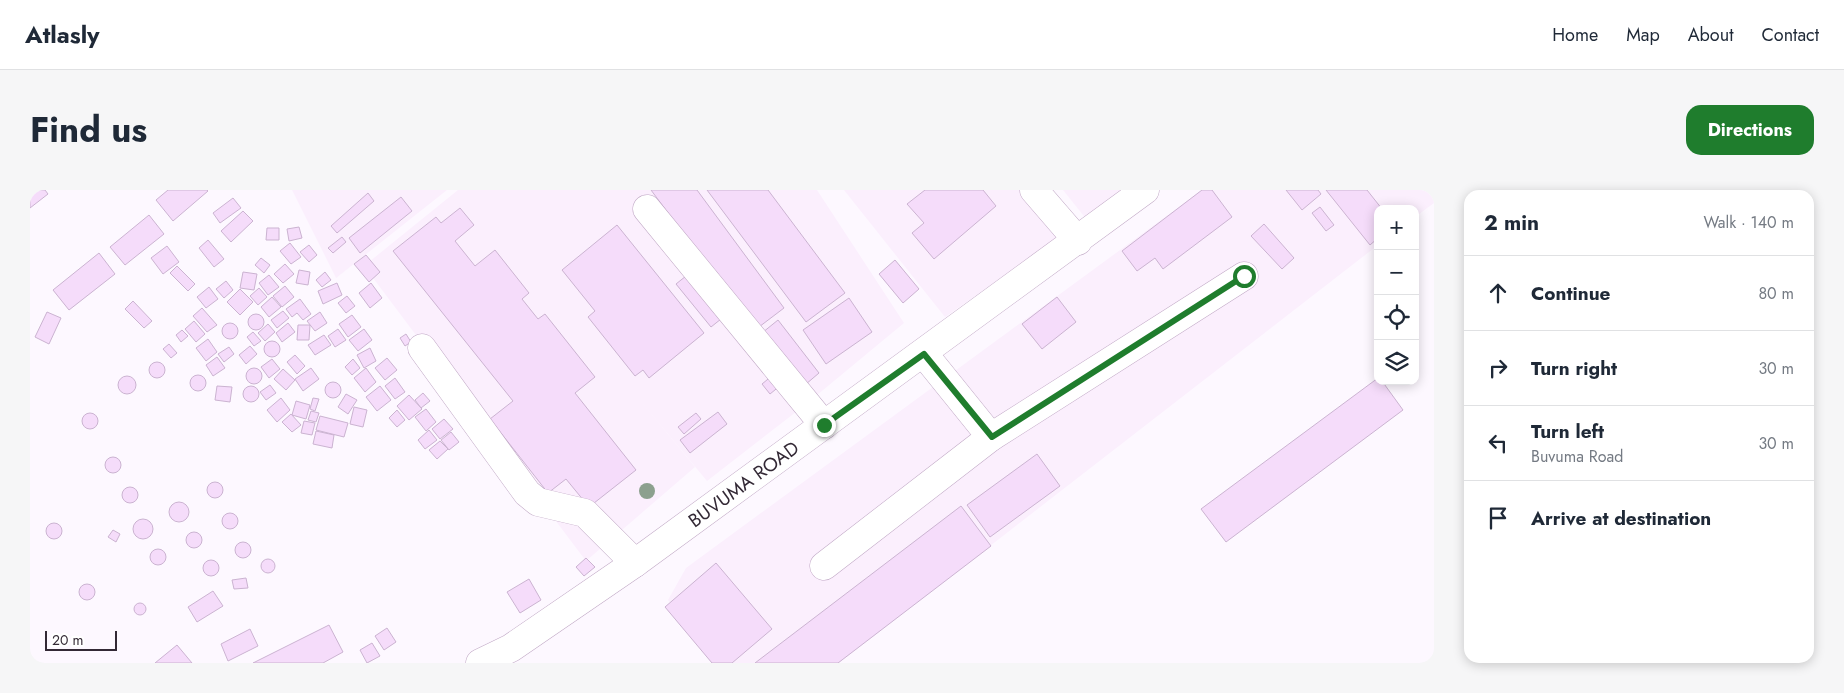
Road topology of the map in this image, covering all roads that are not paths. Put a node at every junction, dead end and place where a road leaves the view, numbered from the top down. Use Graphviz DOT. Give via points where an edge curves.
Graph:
graph roads {
  1 [pos="1034,190"];
  2 [pos="1145,190"];
  3 [pos="647,209"];
  4 [pos="1078,241"];
  5 [pos="1244,276"];
  6 [pos="422,348"];
  7 [pos="924,354"];
  8 [pos="824,425"];
  9 [pos="992,437"];
  10 [pos="635,563"];
  11 [pos="824,566"];
  12 [pos="480,663"];
  1 -- 4 [label="street"];
  2 -- 4 [label="street, BUVUMA ROAD"];
  3 -- 8 [label="street"];
  4 -- 7 [label="street, BUVUMA ROAD"];
  5 -- 9 [label="street"];
  6 -- 10 [label="street" via="527,493 538,502 585,513"];
  7 -- 8 [label="street, BUVUMA ROAD"];
  7 -- 9 [label="street"];
  8 -- 10 [label="street, BUVUMA ROAD"];
  9 -- 11 [label="street"];
  10 -- 12 [label="street, BUVUMA ROAD" via="511,648"];
}
